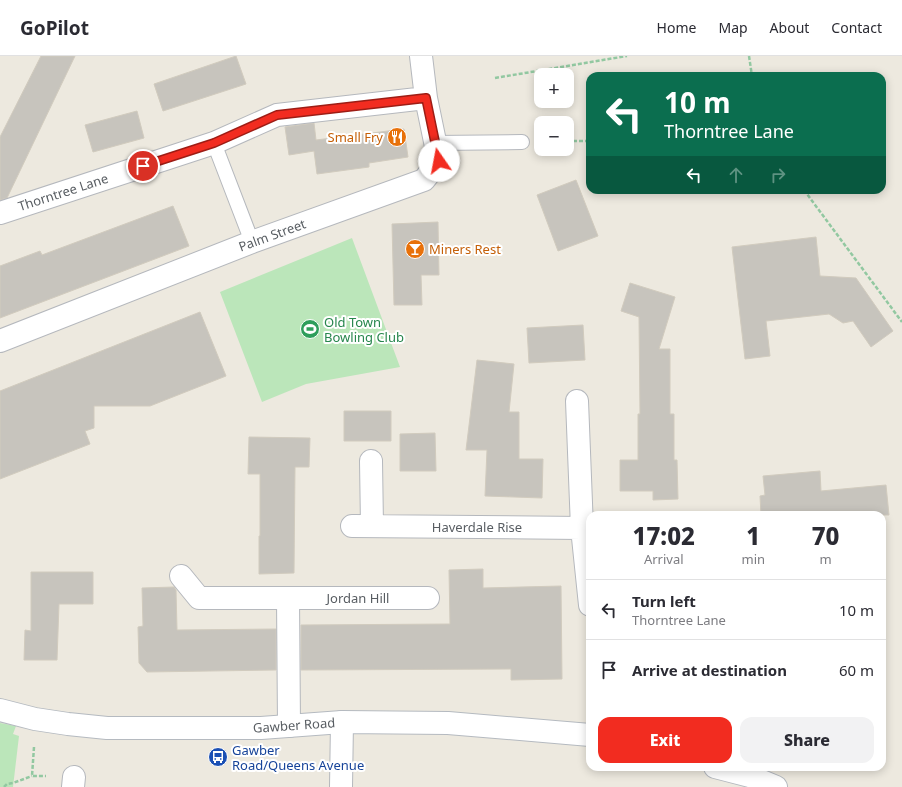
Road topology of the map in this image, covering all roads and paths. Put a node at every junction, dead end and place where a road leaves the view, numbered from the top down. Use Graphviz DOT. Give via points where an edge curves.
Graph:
graph roads {
  1 [pos="421,56"];
  2 [pos="627,56"];
  3 [pos="749,56"];
  4 [pos="751,72"];
  5 [pos="495,78"];
  6 [pos="426,98"];
  7 [pos="574,141"];
  8 [pos="586,141"];
  9 [pos="522,142"];
  10 [pos="214,143"];
  11 [pos="435,143"];
  12 [pos="807,194"];
  13 [pos="0,213"];
  14 [pos="252,242"];
  15 [pos="902,322"];
  16 [pos="0,341"];
  17 [pos="577,402"];
  18 [pos="371,461"];
  19 [pos="582,528"];
  20 [pos="586,566"];
  21 [pos="181,576"];
  22 [pos="288,598"];
  23 [pos="428,598"];
  24 [pos="0,710"];
  25 [pos="35,719"];
  26 [pos="342,722"];
  27 [pos="289,726"];
  28 [pos="586,735"];
  29 [pos="731,771"];
  30 [pos="32,776"];
  31 [pos="73,782"];
  32 [pos="4,787"];
  33 [pos="341,787"];
  34 [pos="776,787"];
  1 -- 6 [label="street, Palm Street"];
  2 -- 5 [label="path"];
  3 -- 4 [label="path"];
  6 -- 10 [label="street, Thorntree Lane" via="277,115"];
  6 -- 11 [label="street, Palm Street"];
  7 -- 8 [label="path"];
  9 -- 11 [label="lane"];
  10 -- 13 [label="street, Thorntree Lane"];
  10 -- 14 [label="lane"];
  11 -- 14 [label="street, Palm Street" via="439,161 424,180"];
  12 -- 15 [label="path"];
  14 -- 16 [label="street, Palm Street"];
  17 -- 19 [label="street"];
  18 -- 19 [label="street, Haverdale Rise" via="362,526"];
  19 -- 20 [label="street"];
  21 -- 22 [label="street, Jordan Hill" via="199,598"];
  22 -- 23 [label="street, Jordan Hill"];
  22 -- 27 [label="street"];
  24 -- 25 [label="street, Gawber Road"];
  25 -- 27 [label="street, Gawber Road" via="107,728"];
  25 -- 30 [label="path"];
  26 -- 27 [label="street, Gawber Road"];
  26 -- 28 [label="street, Gawber Road" via="448,723"];
  26 -- 33 [label="street"];
  29 -- 34 [label="street"];
  30 -- 31 [label="path"];
  30 -- 32 [label="path" via="6,784"];
}
